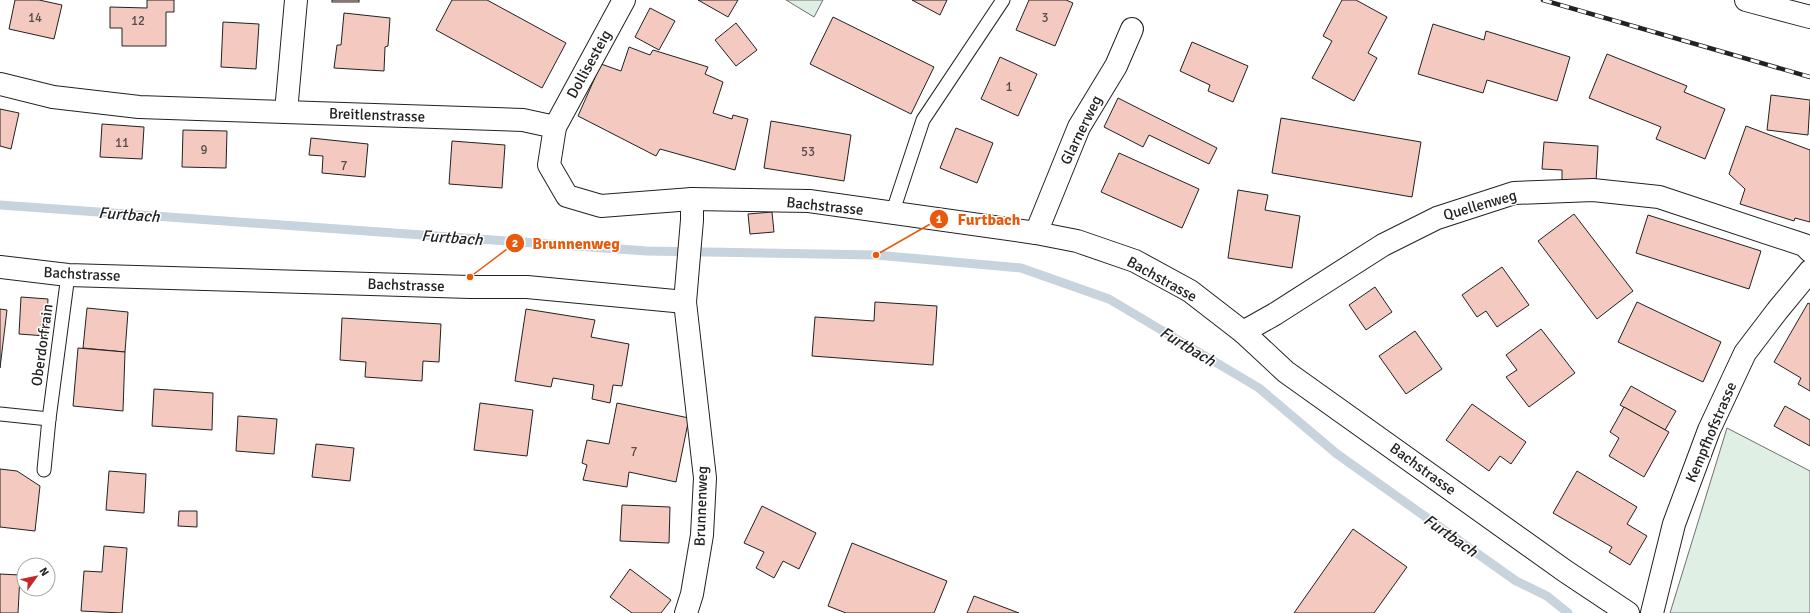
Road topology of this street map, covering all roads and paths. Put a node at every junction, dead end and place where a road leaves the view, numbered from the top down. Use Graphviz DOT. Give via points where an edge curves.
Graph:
graph roads {
  1 [pos="296,0"];
  2 [pos="624,0"];
  3 [pos="1003,0"];
  4 [pos="1746,0"];
  5 [pos="1810,17"];
  6 [pos="1132,29"];
  7 [pos="0,84"];
  8 [pos="286,112"];
  9 [pos="555,127"];
  10 [pos="692,209"];
  11 [pos="892,214"];
  12 [pos="1036,233"];
  13 [pos="1810,251"];
  14 [pos="0,267"];
  15 [pos="1810,271"];
  16 [pos="68,275"];
  17 [pos="685,302"];
  18 [pos="1243,332"];
  19 [pos="0,414"];
  20 [pos="49,419"];
  21 [pos="44,470"];
  22 [pos="686,613"];
  23 [pos="1628,613"];
  24 [pos="1652,613"];
  1 -- 8 [label="street"];
  2 -- 9 [label="street, Dollisesteig"];
  3 -- 11 [label="lane" via="923,120"];
  4 -- 5 [label="street"];
  6 -- 12 [label="street, Glarnerweg" via="1116,66 1079,128"];
  7 -- 8 [label="street, Breitlenstrasse" via="53,97 139,107"];
  8 -- 9 [label="street, Breitlenstrasse" via="522,120"];
  9 -- 10 [label="street" via="549,165 566,196 601,206"];
  10 -- 11 [label="street, Bachstrasse" via="809,201"];
  10 -- 17 [label="street"];
  11 -- 12 [label="street, Bachstrasse"];
  12 -- 18 [label="street, Bachstrasse" via="1077,241 1135,261 1190,291"];
  13 -- 18 [label="street, Quellenweg" via="1804,246 1659,197 1593,190 1514,193 1437,218 1383,245"];
  14 -- 16 [label="street, Bachstrasse"];
  15 -- 24 [label="street, Kempfhofstrasse" via="1745,353 1709,430 1674,524"];
  16 -- 17 [label="street, Bachstrasse" via="527,287"];
  16 -- 20 [label="lane, Oberdorfrain"];
  17 -- 22 [label="street, Brunnenweg" via="705,478 702,535 692,594"];
  18 -- 23 [label="street, Bachstrasse" via="1286,372"];
  19 -- 20 [label="lane"];
  20 -- 21 [label="lane, Oberdorfrain"];
}
